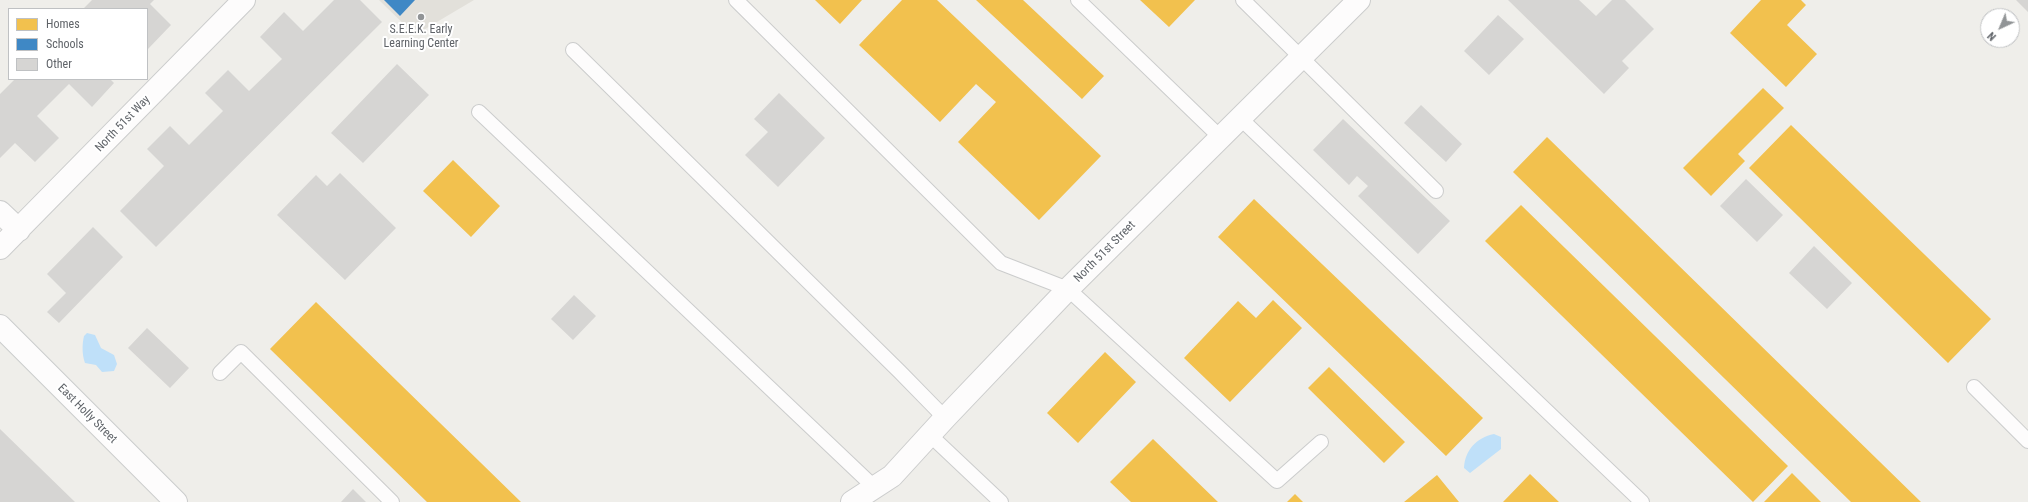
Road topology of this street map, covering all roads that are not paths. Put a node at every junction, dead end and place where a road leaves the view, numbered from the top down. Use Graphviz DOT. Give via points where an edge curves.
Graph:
graph roads {
  1 [pos="244,0"];
  2 [pos="736,0"];
  3 [pos="1078,0"];
  4 [pos="1243,0"];
  5 [pos="1359,0"];
  6 [pos="573,50"];
  7 [pos="1302,58"];
  8 [pos="479,112"];
  9 [pos="1240,118"];
  10 [pos="1220,137"];
  11 [pos="1436,191"];
  12 [pos="0,212"];
  13 [pos="19,230"];
  14 [pos="0,248"];
  15 [pos="1068,289"];
  16 [pos="0,326"];
  17 [pos="220,373"];
  18 [pos="1974,387"];
  19 [pos="945,418"];
  20 [pos="930,435"];
  21 [pos="2028,441"];
  22 [pos="1321,442"];
  23 [pos="874,487"];
  24 [pos="176,502"];
  25 [pos="392,502"];
  26 [pos="852,502"];
  27 [pos="1001,502"];
  28 [pos="1642,502"];
  1 -- 13 [label="street, North 51st Way"];
  2 -- 15 [label="lane" via="1001,263"];
  3 -- 10 [label="lane"];
  4 -- 7 [label="lane"];
  5 -- 7 [label="street, North 51st Street"];
  6 -- 19 [label="lane"];
  7 -- 9 [label="street, North 51st Street"];
  7 -- 11 [label="lane"];
  8 -- 23 [label="lane"];
  9 -- 10 [label="street, North 51st Street"];
  9 -- 28 [label="lane"];
  10 -- 15 [label="street, North 51st Street"];
  12 -- 13 [label="street"];
  13 -- 14 [label="street, North 51st Way"];
  15 -- 19 [label="street, North 51st Street"];
  15 -- 22 [label="lane" via="1277,481"];
  16 -- 24 [label="street, East Holly Street"];
  17 -- 25 [label="lane" via="241,352"];
  18 -- 21 [label="lane"];
  19 -- 20 [label="street, North 51st Street"];
  20 -- 23 [label="street, North 51st Street" via="892,476"];
  20 -- 27 [label="lane"];
  23 -- 26 [label="street, North 51st Street"];
}
